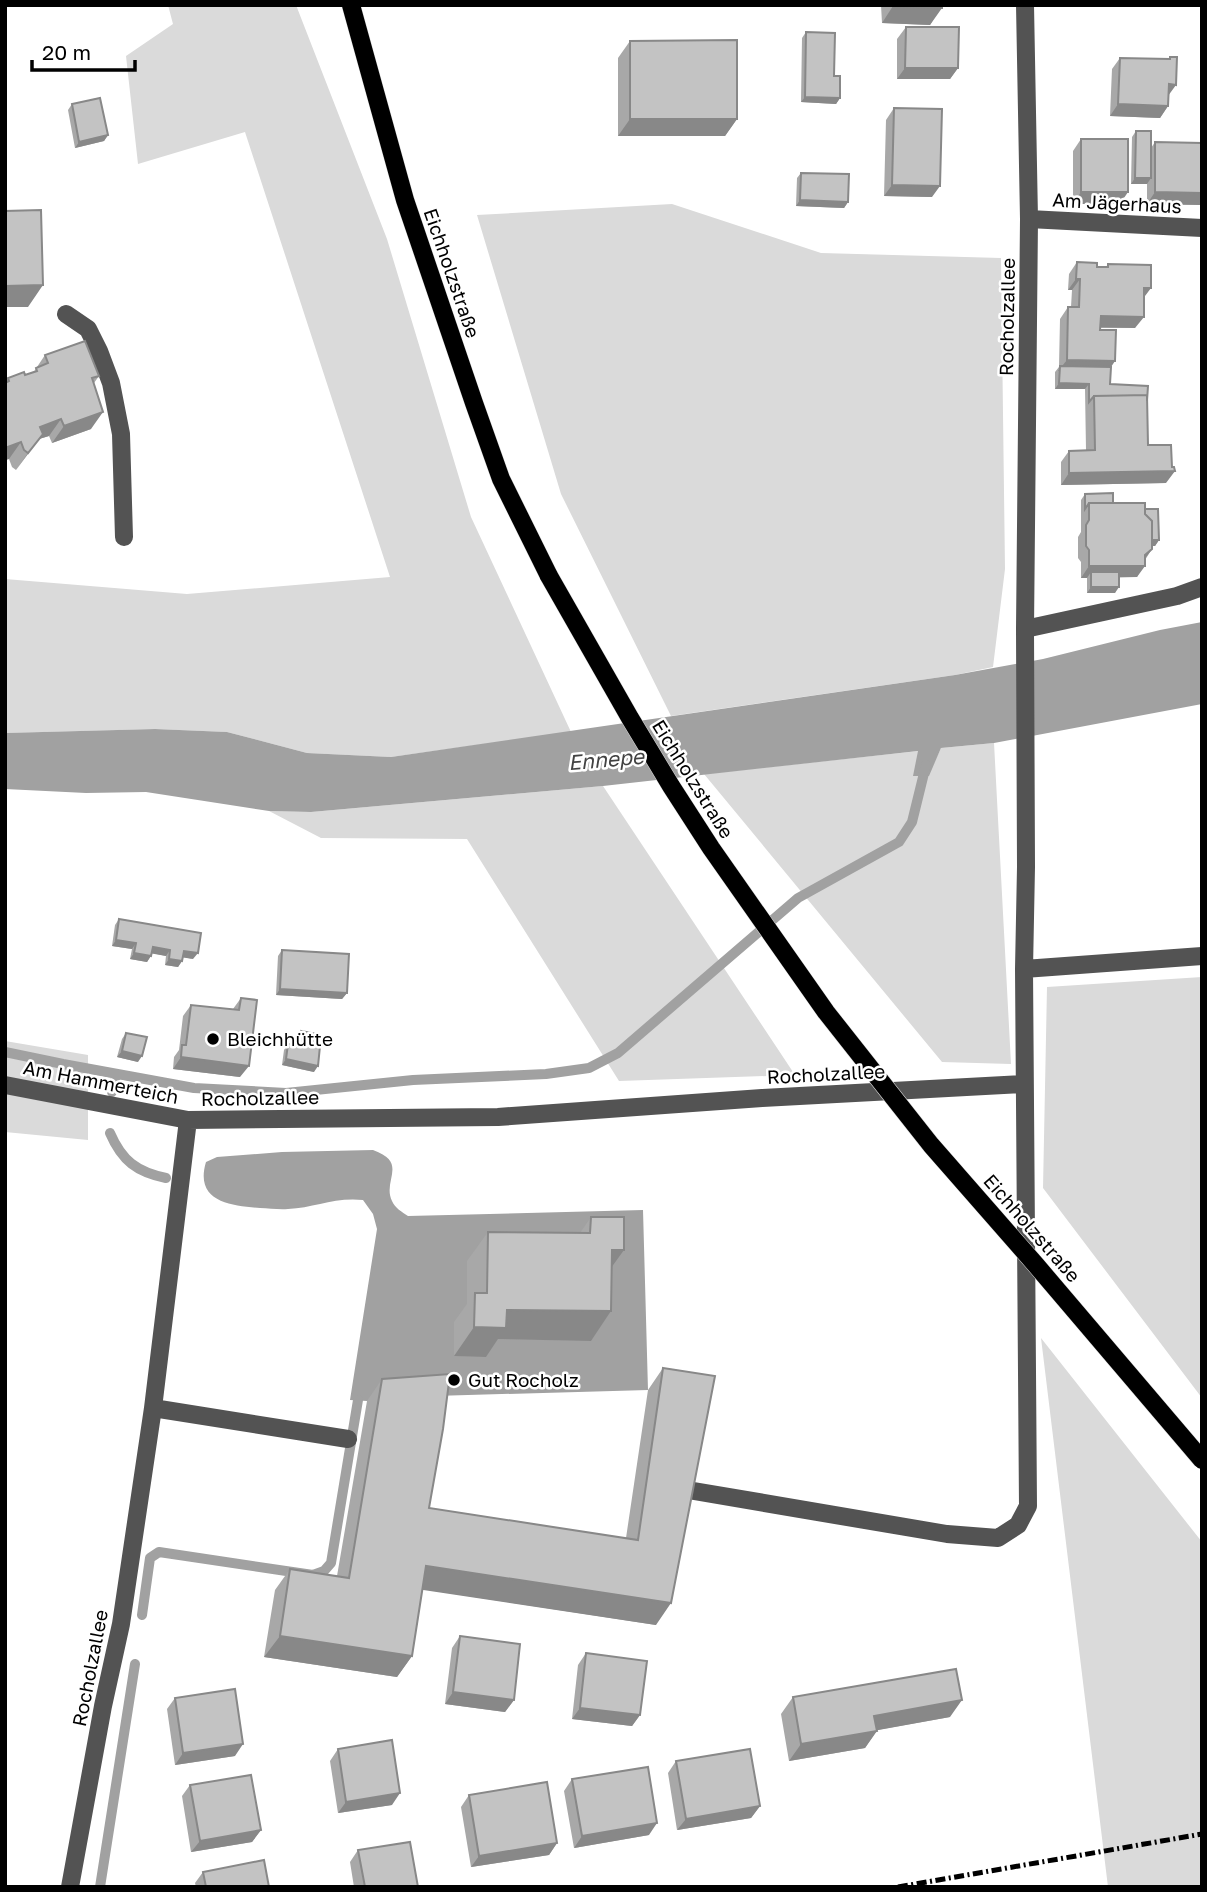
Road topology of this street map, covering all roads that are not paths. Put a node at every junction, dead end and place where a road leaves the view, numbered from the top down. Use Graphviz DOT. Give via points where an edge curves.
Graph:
graph roads {
  1 [pos="351,5"];
  2 [pos="1025,5"];
  3 [pos="1029,219"];
  4 [pos="1202,228"];
  5 [pos="66,314"];
  6 [pos="124,537"];
  7 [pos="1202,587"];
  8 [pos="1026,629"];
  9 [pos="1202,956"];
  10 [pos="1024,969"];
  11 [pos="1024,1084"];
  12 [pos="5,1085"];
  13 [pos="188,1120"];
  14 [pos="153,1408"];
  15 [pos="348,1439"];
  16 [pos="1202,1460"];
  17 [pos="682,1489"];
  18 [pos="70,1887"];
  1 -- 16 [label="main road, Eichholzstraße, bridge" via="405,200 501,479 549,576 630,718 718,858 826,1012 931,1145"];
  2 -- 3 [label="street, Rocholzallee"];
  3 -- 4 [label="street, Am Jägerhaus"];
  3 -- 8 [label="street, Rocholzallee"];
  5 -- 6 [label="street" via="88,328 111,383 121,433"];
  7 -- 8 [label="street"];
  8 -- 10 [label="street, Rocholzallee"];
  9 -- 10 [label="street"];
  10 -- 11 [label="street, Rocholzallee"];
  11 -- 13 [label="street, Rocholzallee" via="498,1117"];
  11 -- 17 [label="street, Rocholzallee" via="1028,1506 1018,1525 998,1538 947,1534"];
  12 -- 13 [label="street, Am Hammerteich"];
  13 -- 14 [label="street, Rocholzallee"];
  14 -- 15 [label="street"];
  14 -- 18 [label="street, Rocholzallee" via="121,1624"];
}
